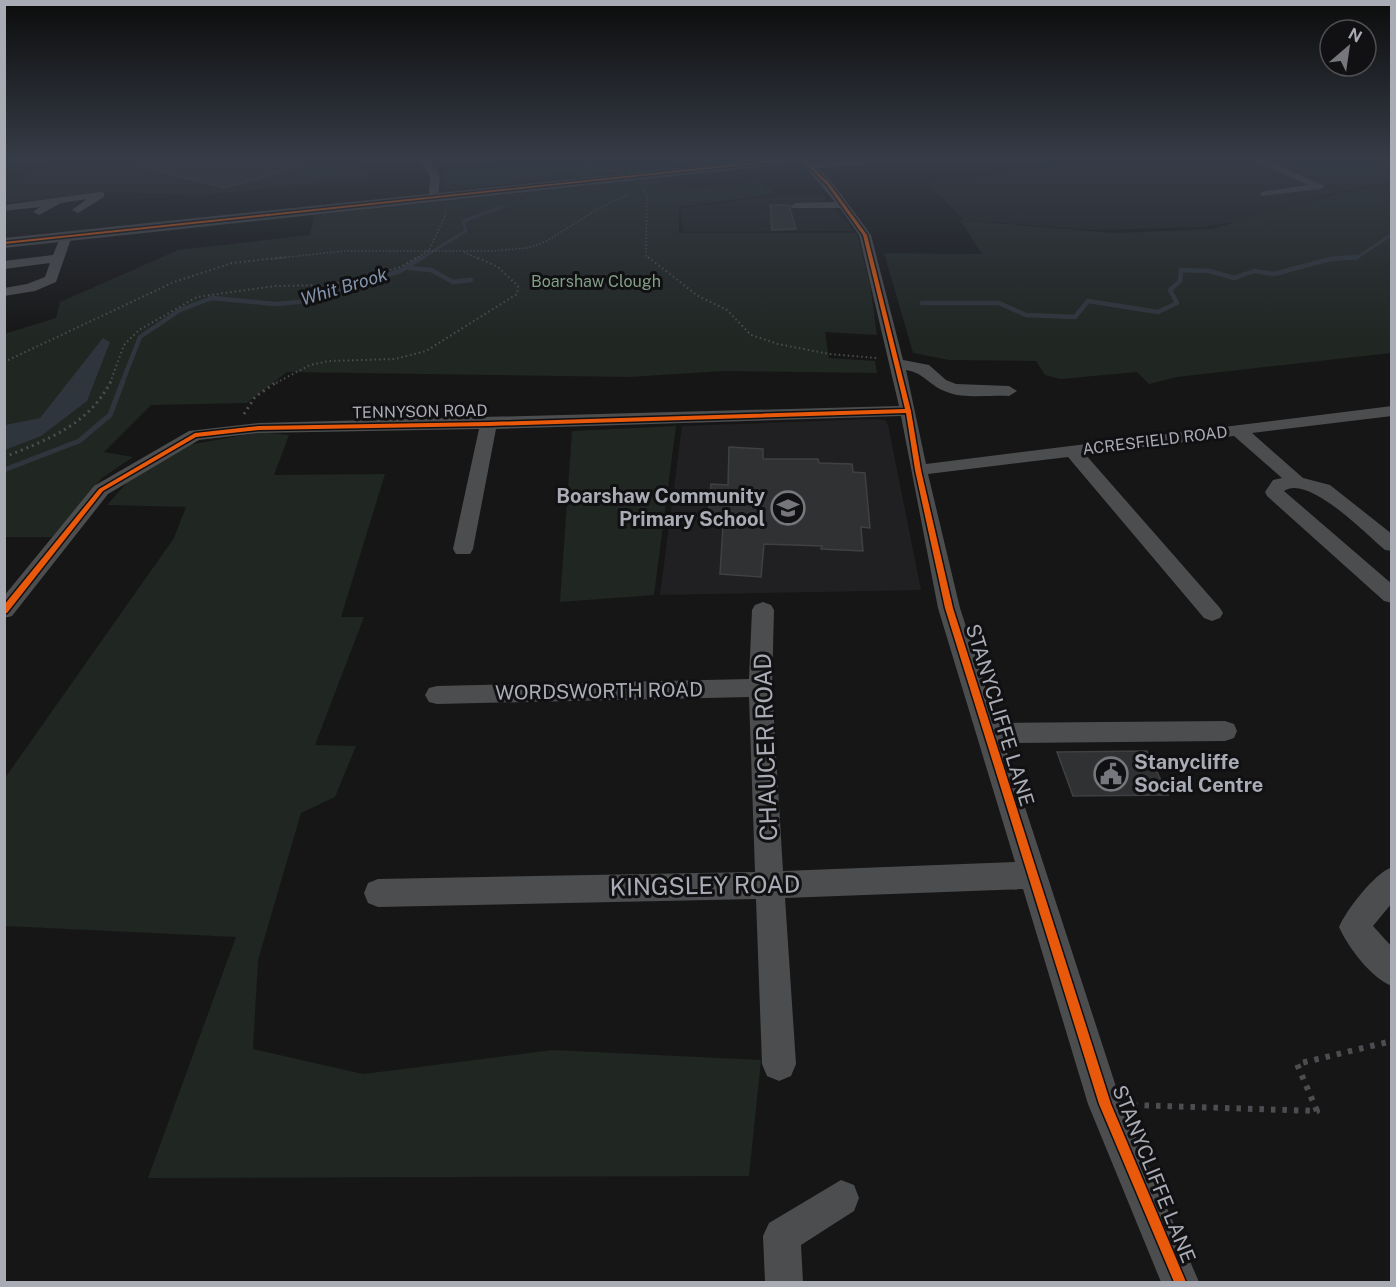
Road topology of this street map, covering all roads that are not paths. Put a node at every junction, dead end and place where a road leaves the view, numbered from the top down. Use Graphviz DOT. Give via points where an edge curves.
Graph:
graph roads {
  1 [pos="213,220"];
  2 [pos="854,220"];
  3 [pos="66,236"];
  4 [pos="4,243"];
  5 [pos="59,258"];
  6 [pos="4,265"];
  7 [pos="4,292"];
  8 [pos="896,362"];
  9 [pos="1009,391"];
  10 [pos="908,411"];
  11 [pos="1392,411"];
  12 [pos="1369,414"];
  13 [pos="489,424"];
  14 [pos="1237,429"];
  15 [pos="1392,430"];
  16 [pos="1073,451"];
  17 [pos="918,470"];
  18 [pos="1297,483"];
  19 [pos="1392,545"];
  20 [pos="463,549"];
  21 [pos="1392,596"];
  22 [pos="763,610"];
  23 [pos="4,611"];
  24 [pos="1210,614"];
  25 [pos="760,688"];
  26 [pos="437,695"];
  27 [pos="1225,731"];
  28 [pos="989,733"];
  29 [pos="1032,875"];
  30 [pos="1392,880"];
  31 [pos="771,885"];
  32 [pos="378,893"];
  33 [pos="1392,971"];
  34 [pos="779,1064"];
  35 [pos="841,1198"];
  36 [pos="784,1282"];
  37 [pos="1180,1282"];
  1 -- 3 [label="main road"];
  2 -- 8 [label="street, STANYCLIFFE LANE" via="864,235"];
  3 -- 4 [label="main road"];
  3 -- 5 [label="street"];
  5 -- 6 [label="street"];
  5 -- 7 [label="street" via="51,279 30,288"];
  8 -- 9 [label="street" via="922,366 953,389"];
  8 -- 10 [label="street, STANYCLIFFE LANE"];
  10 -- 13 [label="street, TENNYSON ROAD"];
  10 -- 17 [label="street, STANYCLIFFE LANE"];
  11 -- 12 [label="street, ACRESFIELD ROAD"];
  12 -- 14 [label="street, ACRESFIELD ROAD"];
  12 -- 15 [label="street"];
  13 -- 20 [label="street"];
  13 -- 23 [label="street, TENNYSON ROAD" via="235,430 195,435 101,490"];
  14 -- 16 [label="street, ACRESFIELD ROAD"];
  14 -- 18 [label="street"];
  16 -- 17 [label="street, ACRESFIELD ROAD"];
  16 -- 24 [label="street"];
  17 -- 28 [label="street, STANYCLIFFE LANE" via="949,608"];
  18 -- 19 [label="street" via="1323,489"];
  18 -- 21 [label="street" via="1279,484 1274,492"];
  22 -- 25 [label="street, CHAUCER ROAD"];
  25 -- 26 [label="street, WORDSWORTH ROAD"];
  25 -- 31 [label="street, CHAUCER ROAD"];
  27 -- 28 [label="street"];
  28 -- 29 [label="street, STANYCLIFFE LANE"];
  29 -- 31 [label="street, KINGSLEY ROAD"];
  29 -- 37 [label="street, STANYCLIFFE LANE" via="1105,1104"];
  30 -- 33 [label="street" via="1354,927"];
  31 -- 32 [label="street, KINGSLEY ROAD"];
  31 -- 34 [label="street, CHAUCER ROAD"];
  35 -- 36 [label="street" via="782,1236"];
}
